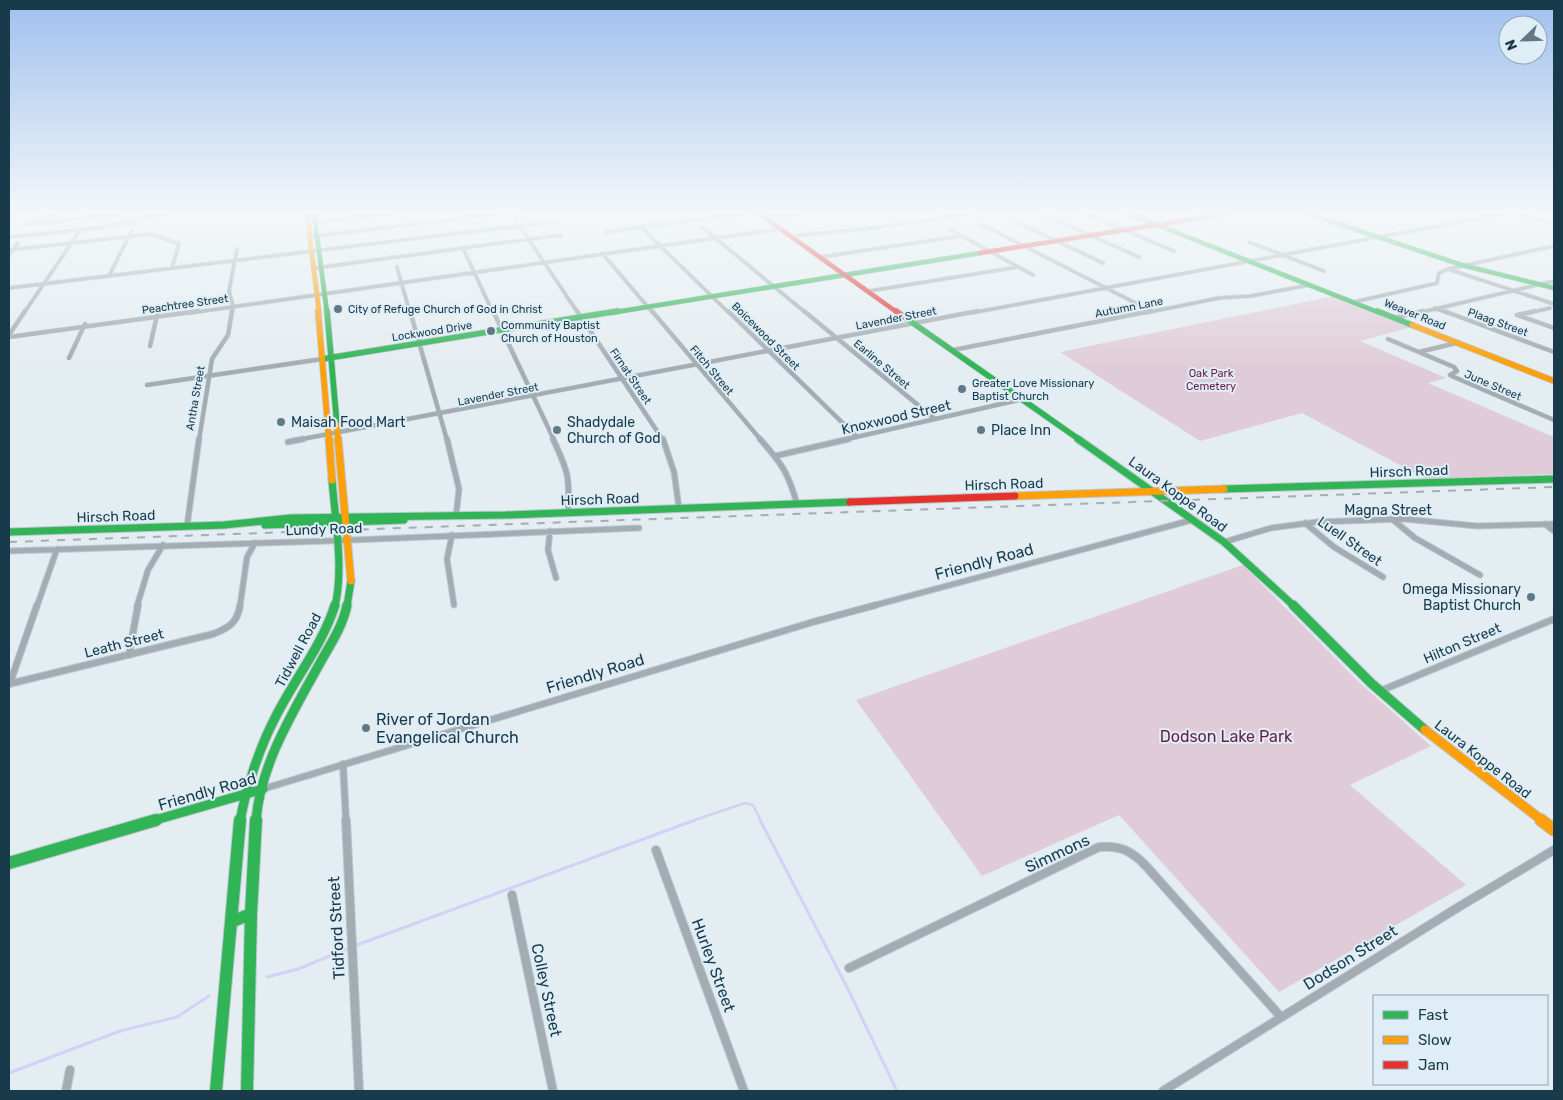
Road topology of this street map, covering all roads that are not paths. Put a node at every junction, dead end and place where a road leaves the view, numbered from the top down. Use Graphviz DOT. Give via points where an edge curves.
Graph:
graph roads {
  1 [pos="57,264"];
  2 [pos="115,264"];
  3 [pos="173,264"];
  4 [pos="204,264"];
  5 [pos="233,264"];
  6 [pos="338,264"];
  7 [pos="470,264"];
  8 [pos="520,264"];
  9 [pos="545,264"];
  10 [pos="612,264"];
  11 [pos="680,264"];
  12 [pos="747,264"];
  13 [pos="831,264"];
  14 [pos="905,264"];
  15 [pos="1013,264"];
  16 [pos="1060,264"];
  17 [pos="1238,264"];
  18 [pos="1257,264"];
  19 [pos="1308,264"];
  20 [pos="1465,264"];
  21 [pos="1462,265"];
  22 [pos="318,267"];
  23 [pos="397,267"];
  24 [pos="1018,267"];
  25 [pos="172,268"];
  26 [pos="1448,268"];
  27 [pos="1324,270"];
  28 [pos="473,271"];
  29 [pos="844,274"];
  30 [pos="1033,275"];
  31 [pos="109,276"];
  32 [pos="401,281"];
  33 [pos="1554,281"];
  34 [pos="44,284"];
  35 [pos="1309,285"];
  36 [pos="1539,285"];
  37 [pos="773,286"];
  38 [pos="9,288"];
  39 [pos="1106,288"];
  40 [pos="1554,288"];
  41 [pos="1514,290"];
  42 [pos="869,291"];
  43 [pos="322,293"];
  44 [pos="712,295"];
  45 [pos="1354,302"];
  46 [pos="1554,304"];
  47 [pos="233,306"];
  48 [pos="647,306"];
  49 [pos="159,307"];
  50 [pos="1435,308"];
  51 [pos="1550,308"];
  52 [pos="1151,311"];
  53 [pos="157,316"];
  54 [pos="581,317"];
  55 [pos="1393,318"];
  56 [pos="329,324"];
  57 [pos="915,324"];
  58 [pos="84,325"];
  59 [pos="320,325"];
  60 [pos="1554,328"];
  61 [pos="502,329"];
  62 [pos="9,336"];
  63 [pos="837,338"];
  64 [pos="1388,339"];
  65 [pos="418,342"];
  66 [pos="1456,343"];
  67 [pos="150,346"];
  68 [pos="953,350"];
  69 [pos="769,352"];
  70 [pos="1419,352"];
  71 [pos="1554,352"];
  72 [pos="331,356"];
  73 [pos="69,358"];
  74 [pos="322,358"];
  75 [pos="696,365"];
  76 [pos="208,376"];
  77 [pos="622,379"];
  78 [pos="1554,381"];
  79 [pos="148,385"];
  80 [pos="334,391"];
  81 [pos="324,393"];
  82 [pos="534,396"];
  83 [pos="1022,399"];
  84 [pos="439,414"];
  85 [pos="934,419"];
  86 [pos="1554,420"];
  87 [pos="338,432"];
  88 [pos="327,434"];
  89 [pos="857,437"];
  90 [pos="288,442"];
  91 [pos="775,456"];
  92 [pos="341,464"];
  93 [pos="330,466"];
  94 [pos="1554,479"];
  95 [pos="1153,491"];
  96 [pos="797,504"];
  97 [pos="679,508"];
  98 [pos="568,512"];
  99 [pos="456,516"];
  100 [pos="1392,519"];
  101 [pos="335,520"];
  102 [pos="346,520"];
  103 [pos="1192,520"];
  104 [pos="1305,523"];
  105 [pos="1545,524"];
  106 [pos="1554,524"];
  107 [pos="187,526"];
  108 [pos="639,528"];
  109 [pos="550,531"];
  110 [pos="1554,531"];
  111 [pos="9,532"];
  112 [pos="452,535"];
  113 [pos="349,540"];
  114 [pos="337,541"];
  115 [pos="1224,542"];
  116 [pos="255,543"];
  117 [pos="163,545"];
  118 [pos="56,549"];
  119 [pos="9,551"];
  120 [pos="1480,576"];
  121 [pos="1383,577"];
  122 [pos="556,578"];
  123 [pos="454,605"];
  124 [pos="347,606"];
  125 [pos="335,607"];
  126 [pos="1554,619"];
  127 [pos="129,655"];
  128 [pos="9,684"];
  129 [pos="294,685"];
  130 [pos="306,685"];
  131 [pos="1380,691"];
  132 [pos="343,764"];
  133 [pos="263,789"];
  134 [pos="245,794"];
  135 [pos="1554,830"];
  136 [pos="656,850"];
  137 [pos="1554,850"];
  138 [pos="9,864"];
  139 [pos="512,895"];
  140 [pos="251,914"];
  141 [pos="233,921"];
  142 [pos="849,968"];
  143 [pos="1281,1016"];
  144 [pos="70,1070"];
  145 [pos="66,1091"];
  146 [pos="216,1091"];
  147 [pos="247,1091"];
  148 [pos="359,1091"];
  149 [pos="553,1091"];
  150 [pos="744,1091"];
  151 [pos="1163,1091"];
  1 -- 34 [label="street"];
  2 -- 31 [label="street"];
  3 -- 25 [label="street"];
  4 -- 25 [label="street"];
  5 -- 47 [label="street, Antha Street" via="229,291"];
  6 -- 22 [label="street"];
  7 -- 28 [label="street"];
  8 -- 28 [label="street, Peachtree Street"];
  9 -- 54 [label="street, Firnat Street"];
  10 -- 48 [label="street, Fitch Street"];
  11 -- 44 [label="street, Boicewood Street"];
  12 -- 37 [label="street, Earline Street"];
  13 -- 29 [label="main road, Laura Koppe Road"];
  14 -- 29 [label="main road, Lockwood Drive"];
  15 -- 24 [label="street"];
  16 -- 39 [label="street"];
  17 -- 39 [label="street, Lavender Street"];
  18 -- 35 [label="main road, Weaver Road"];
  19 -- 27 [label="street"];
  20 -- 21 [label="street"];
  21 -- 26 [label="street"];
  21 -- 36 [label="main road"];
  22 -- 43 [label="main road, Tidwell Road"];
  23 -- 32 [label="street"];
  24 -- 30 [label="street"];
  24 -- 42 [label="street"];
  25 -- 31 [label="street"];
  26 -- 41 [label="street"];
  26 -- 45 [label="street" via="1439,274 1437,283"];
  28 -- 32 [label="street, Peachtree Street"];
  28 -- 61 [label="street"];
  29 -- 37 [label="main road, Lockwood Drive"];
  29 -- 42 [label="main road, Laura Koppe Road"];
  31 -- 34 [label="street"];
  32 -- 43 [label="street, Peachtree Street"];
  32 -- 65 [label="street"];
  33 -- 36 [label="street"];
  34 -- 38 [label="street"];
  34 -- 62 [label="street"];
  35 -- 45 [label="main road, Weaver Road"];
  35 -- 52 [label="street, Autumn Lane"];
  36 -- 40 [label="main road"];
  36 -- 41 [label="street"];
  37 -- 44 [label="main road, Lockwood Drive"];
  37 -- 63 [label="street, Earline Street"];
  39 -- 52 [label="street"];
  39 -- 57 [label="street, Lavender Street"];
  41 -- 46 [label="street"];
  41 -- 50 [label="street"];
  42 -- 57 [label="main road, Laura Koppe Road"];
  43 -- 47 [label="street, Peachtree Street"];
  43 -- 56 [label="main road, Tidwell Road"];
  43 -- 59 [label="main road, Tidwell Road"];
  44 -- 48 [label="main road, Lockwood Drive"];
  44 -- 69 [label="street, Boicewood Street"];
  45 -- 55 [label="main road, Weaver Road"];
  47 -- 53 [label="street, Peachtree Street"];
  47 -- 76 [label="street, Antha Street" via="228,335 212,359"];
  48 -- 54 [label="main road, Lockwood Drive"];
  48 -- 75 [label="street, Fitch Street"];
  49 -- 53 [label="street"];
  50 -- 55 [label="street"];
  50 -- 71 [label="street, Plaag Street"];
  51 -- 60 [label="street" via="1517,315"];
  52 -- 68 [label="street, Autumn Lane"];
  53 -- 58 [label="street, Peachtree Street"];
  53 -- 67 [label="street"];
  54 -- 61 [label="main road, Lockwood Drive"];
  54 -- 77 [label="street, Firnat Street"];
  55 -- 66 [label="main road, Weaver Road"];
  56 -- 59 [label="main road"];
  56 -- 72 [label="main road, Tidwell Road"];
  57 -- 63 [label="street, Lavender Street"];
  57 -- 68 [label="main road, Laura Koppe Road"];
  58 -- 62 [label="street, Peachtree Street"];
  58 -- 73 [label="street"];
  59 -- 74 [label="main road, Tidwell Road"];
  61 -- 65 [label="main road, Lockwood Drive"];
  61 -- 82 [label="street"];
  63 -- 69 [label="street, Lavender Street"];
  63 -- 85 [label="street, Earline Street"];
  64 -- 70 [label="street, June Street"];
  65 -- 72 [label="main road, Lockwood Drive"];
  65 -- 84 [label="street"];
  66 -- 70 [label="street"];
  66 -- 78 [label="main road, Weaver Road"];
  68 -- 83 [label="main road, Laura Koppe Road"];
  69 -- 75 [label="street, Lavender Street"];
  69 -- 89 [label="street, Boicewood Street"];
  70 -- 86 [label="street, June Street" via="1457,369 1450,375"];
  72 -- 74 [label="main road, Lockwood Drive"];
  72 -- 80 [label="main road, Tidwell Road"];
  74 -- 76 [label="street, Lockwood Drive"];
  74 -- 81 [label="main road, Tidwell Road"];
  75 -- 77 [label="street, Lavender Street"];
  75 -- 91 [label="street, Fitch Street"];
  76 -- 79 [label="street, Lockwood Drive"];
  76 -- 107 [label="street, Antha Street"];
  77 -- 82 [label="street, Lavender Street"];
  77 -- 97 [label="street, Firnat Street" via="662,438 672,460"];
  80 -- 81 [label="main road"];
  80 -- 87 [label="main road, Tidwell Road"];
  81 -- 88 [label="main road, Tidwell Road"];
  82 -- 84 [label="street, Lavender Street"];
  82 -- 98 [label="street" via="566,466 570,483"];
  83 -- 85 [label="street, Knoxwood Street"];
  83 -- 95 [label="main road, Laura Koppe Road"];
  84 -- 87 [label="street, Lavender Street"];
  84 -- 99 [label="street" via="456,468 459,489"];
  85 -- 89 [label="street, Knoxwood Street"];
  87 -- 88 [label="street, Lavender Street"];
  87 -- 92 [label="main road, Tidwell Road"];
  88 -- 90 [label="street, Lavender Street"];
  88 -- 93 [label="main road, Tidwell Road"];
  89 -- 91 [label="street, Knoxwood Street"];
  91 -- 96 [label="street, Fitch Street" via="792,482"];
  92 -- 93 [label="main road"];
  92 -- 102 [label="main road, Tidwell Road"];
  93 -- 101 [label="main road, Tidwell Road"];
  94 -- 95 [label="main road, Hirsch Road"];
  95 -- 96 [label="main road, Hirsch Road"];
  95 -- 103 [label="main road, Laura Koppe Road"];
  96 -- 97 [label="main road, Hirsch Road"];
  97 -- 98 [label="main road, Hirsch Road"];
  98 -- 99 [label="main road, Hirsch Road"];
  99 -- 102 [label="main road, Hirsch Road"];
  100 -- 104 [label="street, Magna Street"];
  100 -- 105 [label="street, Magna Street" via="1477,526"];
  100 -- 120 [label="street" via="1415,538"];
  101 -- 102 [label="main road, Hirsch Road"];
  101 -- 107 [label="main road, Hirsch Road" via="291,518"];
  101 -- 114 [label="main road, Tidwell Road"];
  102 -- 113 [label="main road, Tidwell Road"];
  103 -- 115 [label="main road, Laura Koppe Road"];
  103 -- 132 [label="street, Friendly Road" via="813,622"];
  104 -- 115 [label="street, Magna Street" via="1271,528"];
  104 -- 121 [label="street, Luell Street" via="1334,547"];
  105 -- 106 [label="street, Magna Street"];
  105 -- 110 [label="street"];
  107 -- 111 [label="main road, Hirsch Road"];
  108 -- 109 [label="street, Lundy Road"];
  109 -- 112 [label="street, Lundy Road"];
  109 -- 122 [label="street" via="548,555"];
  112 -- 113 [label="street, Lundy Road"];
  112 -- 123 [label="street" via="447,559"];
  113 -- 114 [label="street, Lundy Road"];
  113 -- 124 [label="main road, Tidwell Road" via="352,576"];
  114 -- 116 [label="street, Lundy Road"];
  114 -- 125 [label="main road, Tidwell Road"];
  115 -- 131 [label="main road, Laura Koppe Road" via="1264,576"];
  116 -- 117 [label="street, Lundy Road"];
  116 -- 127 [label="street, Leath Street" via="247,557 239,616 235,623 219,632"];
  117 -- 118 [label="street, Lundy Road"];
  117 -- 127 [label="street" via="146,571"];
  118 -- 119 [label="street, Lundy Road"];
  118 -- 128 [label="street"];
  124 -- 125 [label="main road"];
  124 -- 130 [label="main road, Tidwell Road" via="339,628"];
  125 -- 129 [label="main road, Tidwell Road"];
  126 -- 131 [label="street, Hilton Street"];
  127 -- 128 [label="street, Leath Street"];
  129 -- 130 [label="main road"];
  129 -- 134 [label="main road, Tidwell Road" via="273,721"];
  130 -- 133 [label="main road, Tidwell Road" via="287,722"];
  131 -- 135 [label="main road, Laura Koppe Road"];
  132 -- 133 [label="street, Friendly Road"];
  132 -- 148 [label="street, Tidford Street"];
  133 -- 134 [label="main road, Friendly Road"];
  133 -- 140 [label="main road, Tidwell Road" via="255,830"];
  134 -- 138 [label="main road, Friendly Road"];
  134 -- 141 [label="main road, Tidwell Road"];
  136 -- 150 [label="street, Hurley Street"];
  137 -- 143 [label="street, Dodson Street"];
  139 -- 149 [label="street, Colley Street"];
  140 -- 141 [label="main road"];
  140 -- 147 [label="main road, Tidwell Road"];
  141 -- 146 [label="main road, Tidwell Road"];
  142 -- 143 [label="street, Simmons" via="1099,848 1112,845 1134,854 1146,866"];
  143 -- 151 [label="street, Dodson Street"];
  144 -- 145 [label="street"];
}
